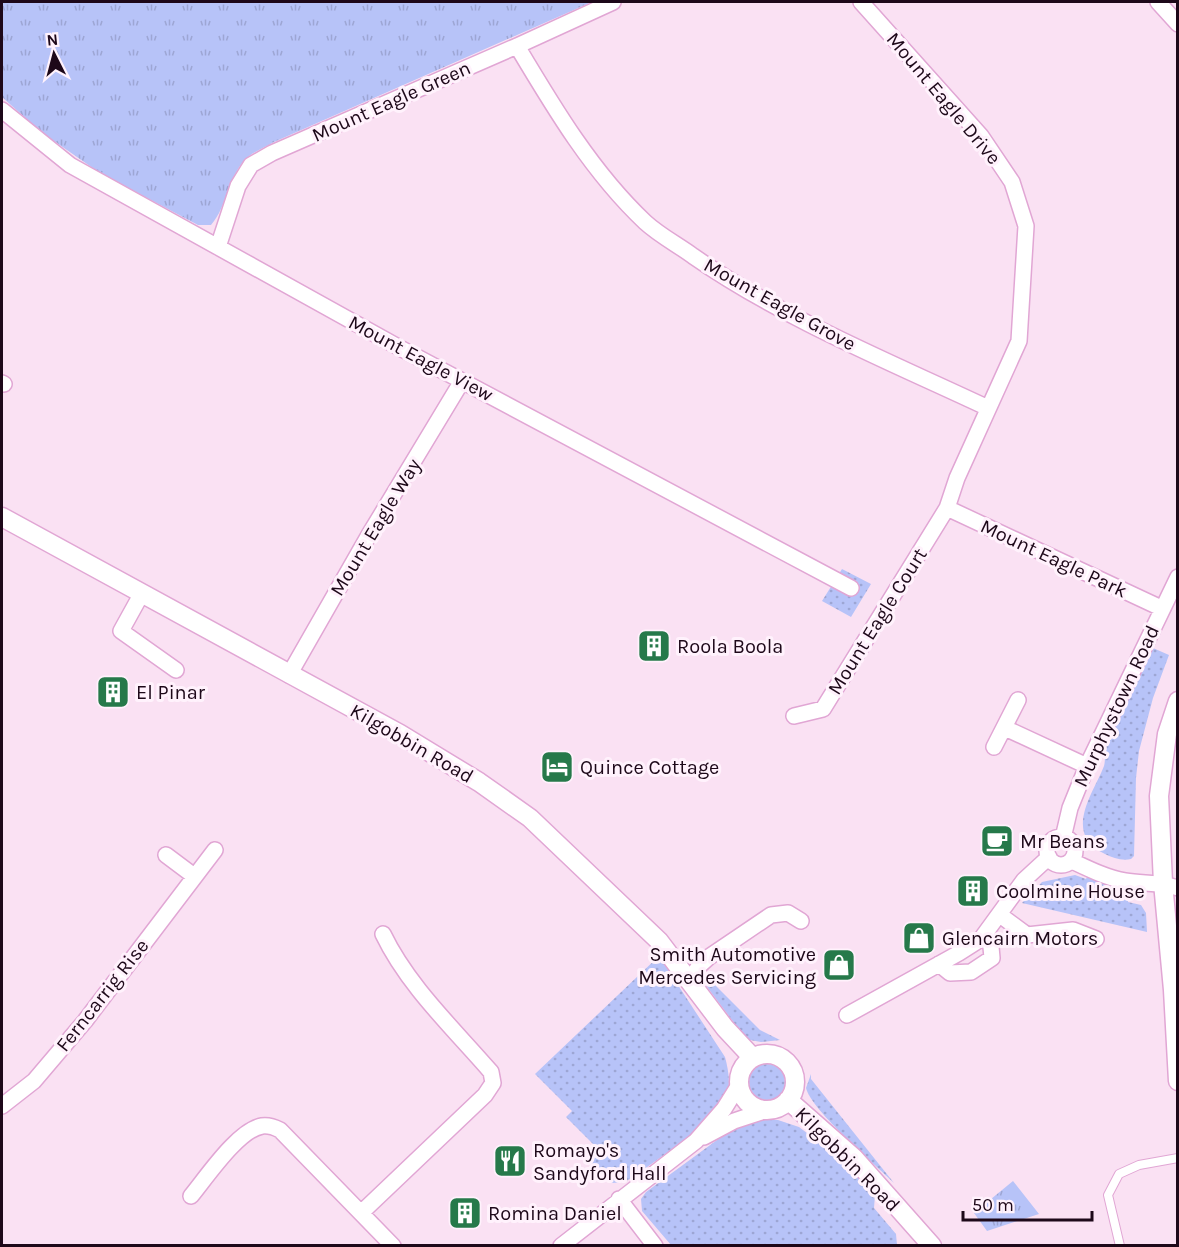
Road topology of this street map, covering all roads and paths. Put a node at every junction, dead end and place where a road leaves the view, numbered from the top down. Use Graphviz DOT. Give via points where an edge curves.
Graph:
graph roads {
  1 [pos="613,2"];
  2 [pos="861,2"];
  3 [pos="1158,2"];
  4 [pos="1178,24"];
  5 [pos="517,46"];
  6 [pos="2,110"];
  7 [pos="218,247"];
  8 [pos="462,381"];
  9 [pos="988,408"];
  10 [pos="947,508"];
  11 [pos="2,517"];
  12 [pos="1178,578"];
  13 [pos="851,588"];
  14 [pos="142,593"];
  15 [pos="1161,608"];
  16 [pos="177,670"];
  17 [pos="290,675"];
  18 [pos="1018,699"];
  19 [pos="1178,701"];
  20 [pos="794,716"];
  21 [pos="1005,728"];
  22 [pos="994,747"];
  23 [pos="1087,766"];
  24 [pos="1063,837"];
  25 [pos="215,849"];
  26 [pos="166,855"];
  27 [pos="1049,857"];
  28 [pos="1072,861"];
  29 [pos="194,876"];
  30 [pos="1170,886"];
  31 [pos="1000,915"];
  32 [pos="801,921"];
  33 [pos="986,933"];
  34 [pos="383,934"];
  35 [pos="1096,939"];
  36 [pos="939,964"];
  37 [pos="690,980"];
  38 [pos="847,1015"];
  39 [pos="753,1058"];
  40 [pos="1178,1081"];
  41 [pos="739,1085"];
  42 [pos="788,1100"];
  43 [pos="2,1106"];
  44 [pos="767,1110"];
  45 [pos="696,1140"];
  46 [pos="1178,1158"];
  47 [pos="190,1196"];
  48 [pos="619,1198"];
  49 [pos="361,1213"];
  50 [pos="393,1245"];
  51 [pos="561,1245"];
  52 [pos="655,1245"];
  53 [pos="932,1245"];
  54 [pos="1120,1245"];
  1 -- 5 [label="street, Mount Eagle Green"];
  2 -- 9 [label="street, Mount Eagle Drive" via="981,136 1012,182 1026,226 1019,341"];
  3 -- 4 [label="street"];
  5 -- 7 [label="street, Mount Eagle Green" via="251,165 238,186"];
  5 -- 9 [label="street, Mount Eagle Grove" via="599,171 646,223 723,277 806,323"];
  6 -- 7 [label="street, Mount Eagle View" via="69,165"];
  7 -- 8 [label="street, Mount Eagle View"];
  8 -- 13 [label="street, Mount Eagle View"];
  8 -- 17 [label="street, Mount Eagle Way"];
  9 -- 10 [label="street, Mount Eagle Drive"];
  10 -- 15 [label="street, Mount Eagle Park"];
  10 -- 20 [label="street, Mount Eagle Court" via="823,709"];
  11 -- 14 [label="street, Kilgobbin Road"];
  12 -- 15 [label="street, Murphystown Road"];
  14 -- 16 [label="street" via="121,631"];
  14 -- 17 [label="street, Kilgobbin Road"];
  15 -- 23 [label="street, Murphystown Road"];
  17 -- 37 [label="street, Kilgobbin Road" via="400,734 479,782 530,819 658,941"];
  18 -- 21 [label="street"];
  19 -- 30 [label="street" via="1167,734 1160,780"];
  21 -- 22 [label="street"];
  21 -- 23 [label="street"];
  23 -- 24 [label="street, Murphystown Road"];
  24 -- 27 [label="street" via="1051,842"];
  24 -- 28 [label="street" via="1074,845"];
  25 -- 29 [label="street, Ferncarrig Rise"];
  26 -- 29 [label="street"];
  27 -- 28 [label="street" via="1061,865"];
  27 -- 31 [label="street" via="1024,880"];
  28 -- 30 [label="street" via="1125,881"];
  29 -- 43 [label="street, Ferncarrig Rise" via="85,1021 34,1081"];
  30 -- 40 [label="street"];
  31 -- 33 [label="street"];
  31 -- 35 [label="street" via="1027,935 1073,930"];
  32 -- 37 [label="street" via="788,913 771,915 709,957"];
  33 -- 36 [label="street"];
  33 -- 36 [label="street" via="992,958 985,963 971,972 950,973"];
  34 -- 49 [label="street" via="409,977 490,1072 493,1083"];
  36 -- 38 [label="street"];
  37 -- 39 [label="street, Kilgobbin Road"];
  39 -- 41 [label="street" via="743,1067"];
  39 -- 42 [label="street" via="771,1054 788,1064 794,1080"];
  41 -- 44 [label="street" via="746,1101"];
  41 -- 45 [label="street"];
  42 -- 44 [label="street"];
  42 -- 53 [label="street, Kilgobbin Road" via="854,1158"];
  44 -- 45 [label="street"];
  45 -- 48 [label="street"];
  46 -- 54 [label="lane" via="1119,1173 1108,1195"];
  47 -- 49 [label="street" via="211,1168 250,1130 272,1126"];
  48 -- 51 [label="street"];
  48 -- 52 [label="street"];
  49 -- 50 [label="street"];
}
